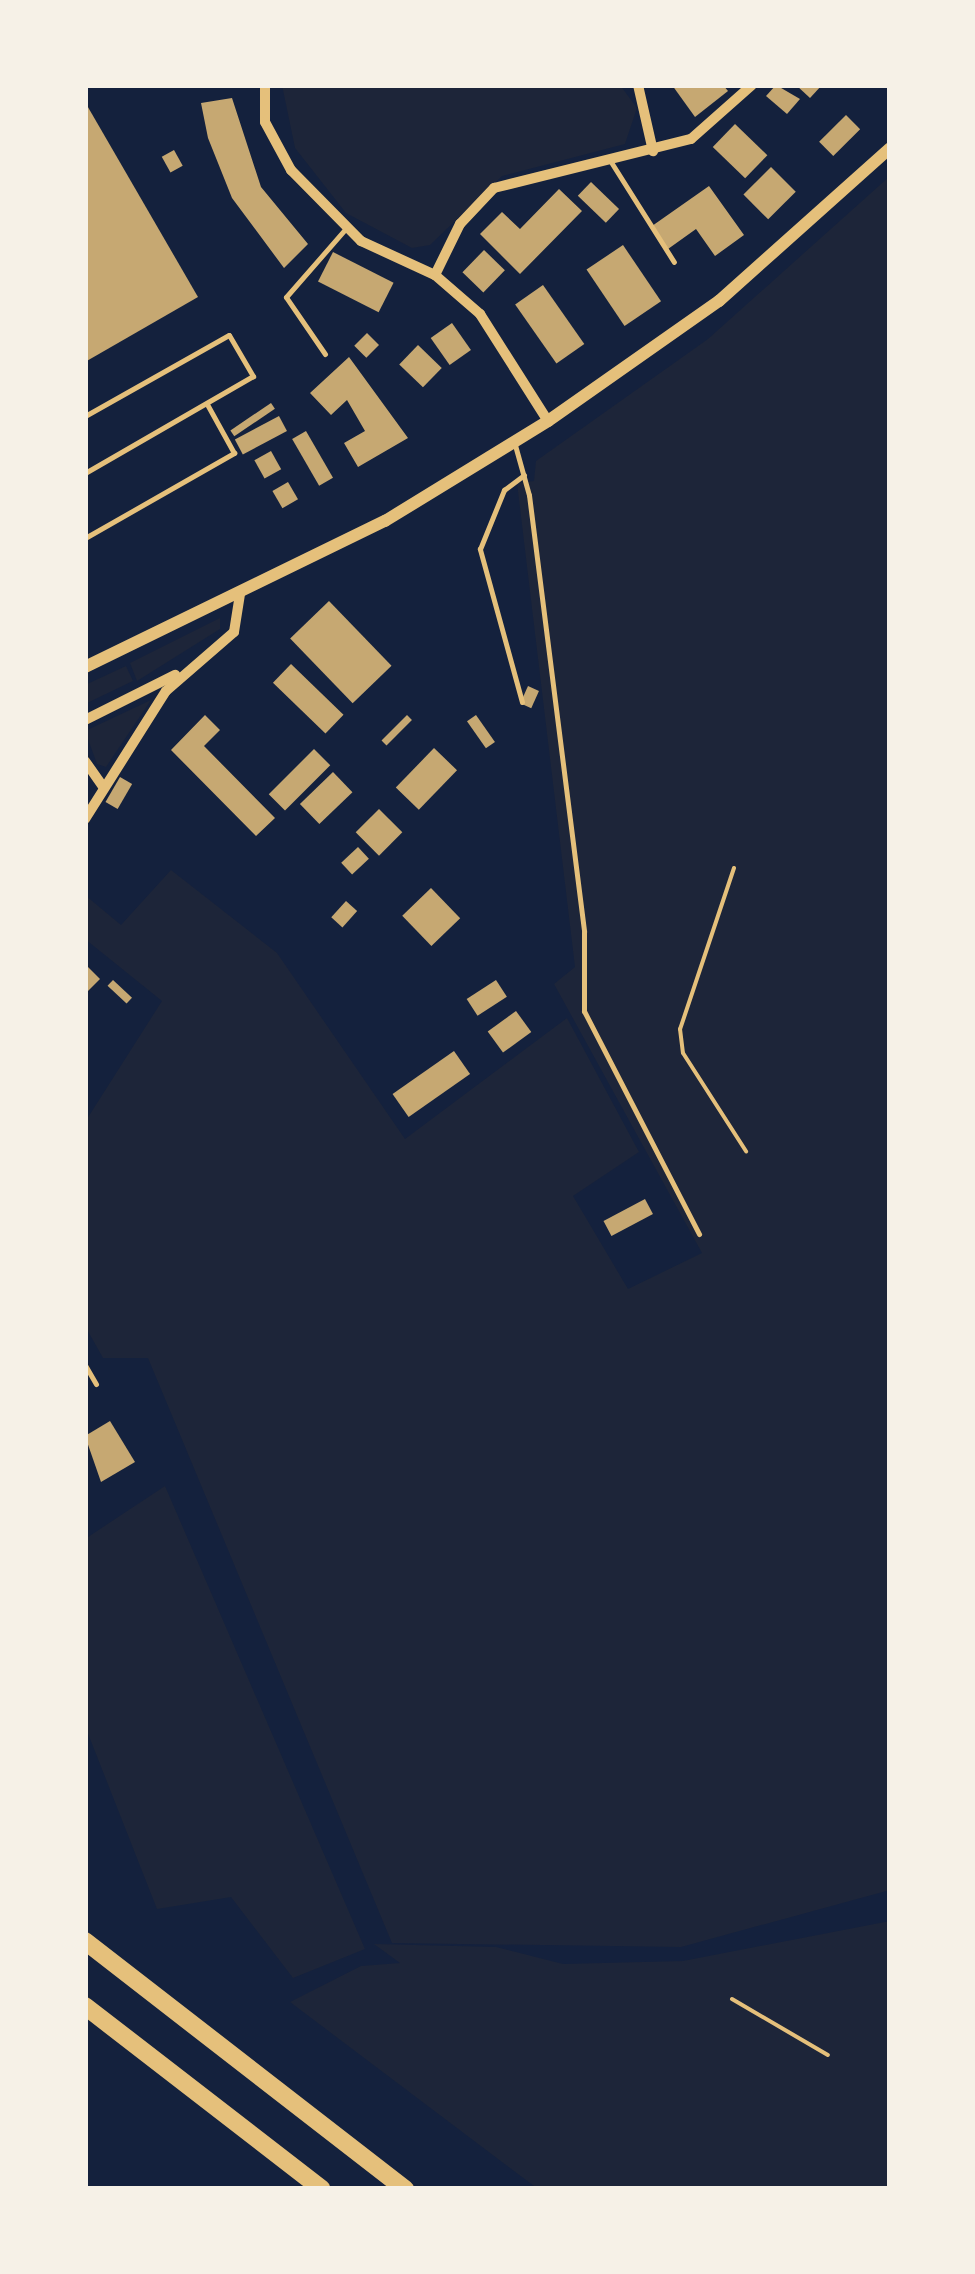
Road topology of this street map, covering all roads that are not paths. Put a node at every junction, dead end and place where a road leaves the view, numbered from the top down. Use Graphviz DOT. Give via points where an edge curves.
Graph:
graph roads {
  1 [pos="172,85"];
  2 [pos="219,85"];
  3 [pos="266,85"];
  4 [pos="638,85"];
  5 [pos="752,85"];
  6 [pos="890,148"];
  7 [pos="653,151"];
  8 [pos="608,154"];
  9 [pos="347,227"];
  10 [pos="674,262"];
  11 [pos="435,276"];
  12 [pos="325,354"];
  13 [pos="206,404"];
  14 [pos="85,416"];
  15 [pos="548,422"];
  16 [pos="514,442"];
  17 [pos="85,473"];
  18 [pos="524,475"];
  19 [pos="85,538"];
  20 [pos="240,593"];
  21 [pos="85,668"];
  22 [pos="185,669"];
  23 [pos="522,702"];
  24 [pos="85,720"];
  25 [pos="85,762"];
  26 [pos="103,788"];
  27 [pos="85,819"];
  28 [pos="699,1234"];
  29 [pos="85,1365"];
  30 [pos="96,1384"];
  31 [pos="85,1941"];
  32 [pos="85,2006"];
  33 [pos="322,2189"];
  34 [pos="405,2189"];
  1 -- 2 [label="lane"];
  3 -- 9 [label="street" via="265,122 291,170"];
  4 -- 7 [label="street"];
  5 -- 7 [label="street" via="691,139"];
  6 -- 15 [label="street" via="718,301"];
  7 -- 8 [label="street"];
  8 -- 10 [label="lane"];
  8 -- 11 [label="street" via="494,188 460,224"];
  9 -- 11 [label="street"];
  9 -- 12 [label="lane" via="286,297"];
  11 -- 15 [label="street" via="480,314"];
  13 -- 14 [label="lane" via="253,376 229,335"];
  13 -- 17 [label="lane"];
  13 -- 19 [label="lane" via="234,453"];
  15 -- 16 [label="street"];
  16 -- 18 [label="lane"];
  16 -- 20 [label="street"];
  18 -- 23 [label="lane" via="504,490 480,549"];
  18 -- 28 [label="lane" via="584,932 584,1012"];
  20 -- 21 [label="street"];
  20 -- 22 [label="street" via="234,632"];
  22 -- 24 [label="street"];
  22 -- 26 [label="street"];
  25 -- 26 [label="street"];
  26 -- 27 [label="street"];
  29 -- 30 [label="lane"];
  31 -- 34 [label="highway"];
  32 -- 33 [label="highway"];
}
